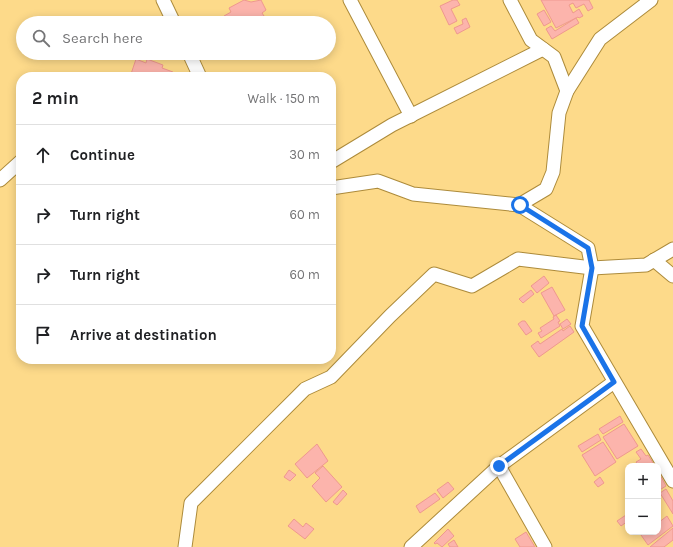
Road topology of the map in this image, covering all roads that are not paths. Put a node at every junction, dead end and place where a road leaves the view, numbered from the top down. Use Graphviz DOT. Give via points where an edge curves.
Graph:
graph roads {
  1 [pos="163,0"];
  2 [pos="350,0"];
  3 [pos="510,0"];
  4 [pos="651,0"];
  5 [pos="171,16"];
  6 [pos="543,49"];
  7 [pos="192,60"];
  8 [pos="198,72"];
  9 [pos="566,91"];
  10 [pos="411,116"];
  11 [pos="336,159"];
  12 [pos="16,166"];
  13 [pos="0,180"];
  14 [pos="336,187"];
  15 [pos="520,205"];
  16 [pos="673,249"];
  17 [pos="654,260"];
  18 [pos="592,268"];
  19 [pos="673,276"];
  20 [pos="614,382"];
  21 [pos="499,466"];
  22 [pos="673,481"];
  23 [pos="185,547"];
  24 [pos="411,547"];
  25 [pos="545,547"];
  1 -- 5 [label="street"];
  2 -- 10 [label="street"];
  3 -- 6 [label="street" via="531,40"];
  4 -- 9 [label="street" via="600,39"];
  6 -- 9 [label="street" via="554,57"];
  6 -- 10 [label="street"];
  7 -- 8 [label="street"];
  9 -- 15 [label="street" via="559,114 553,172 546,189"];
  10 -- 11 [label="street"];
  12 -- 13 [label="street"];
  14 -- 15 [label="street" via="378,181 413,194"];
  15 -- 18 [label="street" via="588,248"];
  16 -- 17 [label="street"];
  17 -- 18 [label="street" via="646,265"];
  17 -- 19 [label="street"];
  18 -- 20 [label="street" via="582,326"];
  18 -- 23 [label="street" via="518,259 472,286 434,274 331,376 305,389 191,503"];
  20 -- 21 [label="street"];
  20 -- 22 [label="street"];
  21 -- 24 [label="street"];
  21 -- 25 [label="street"];
}
